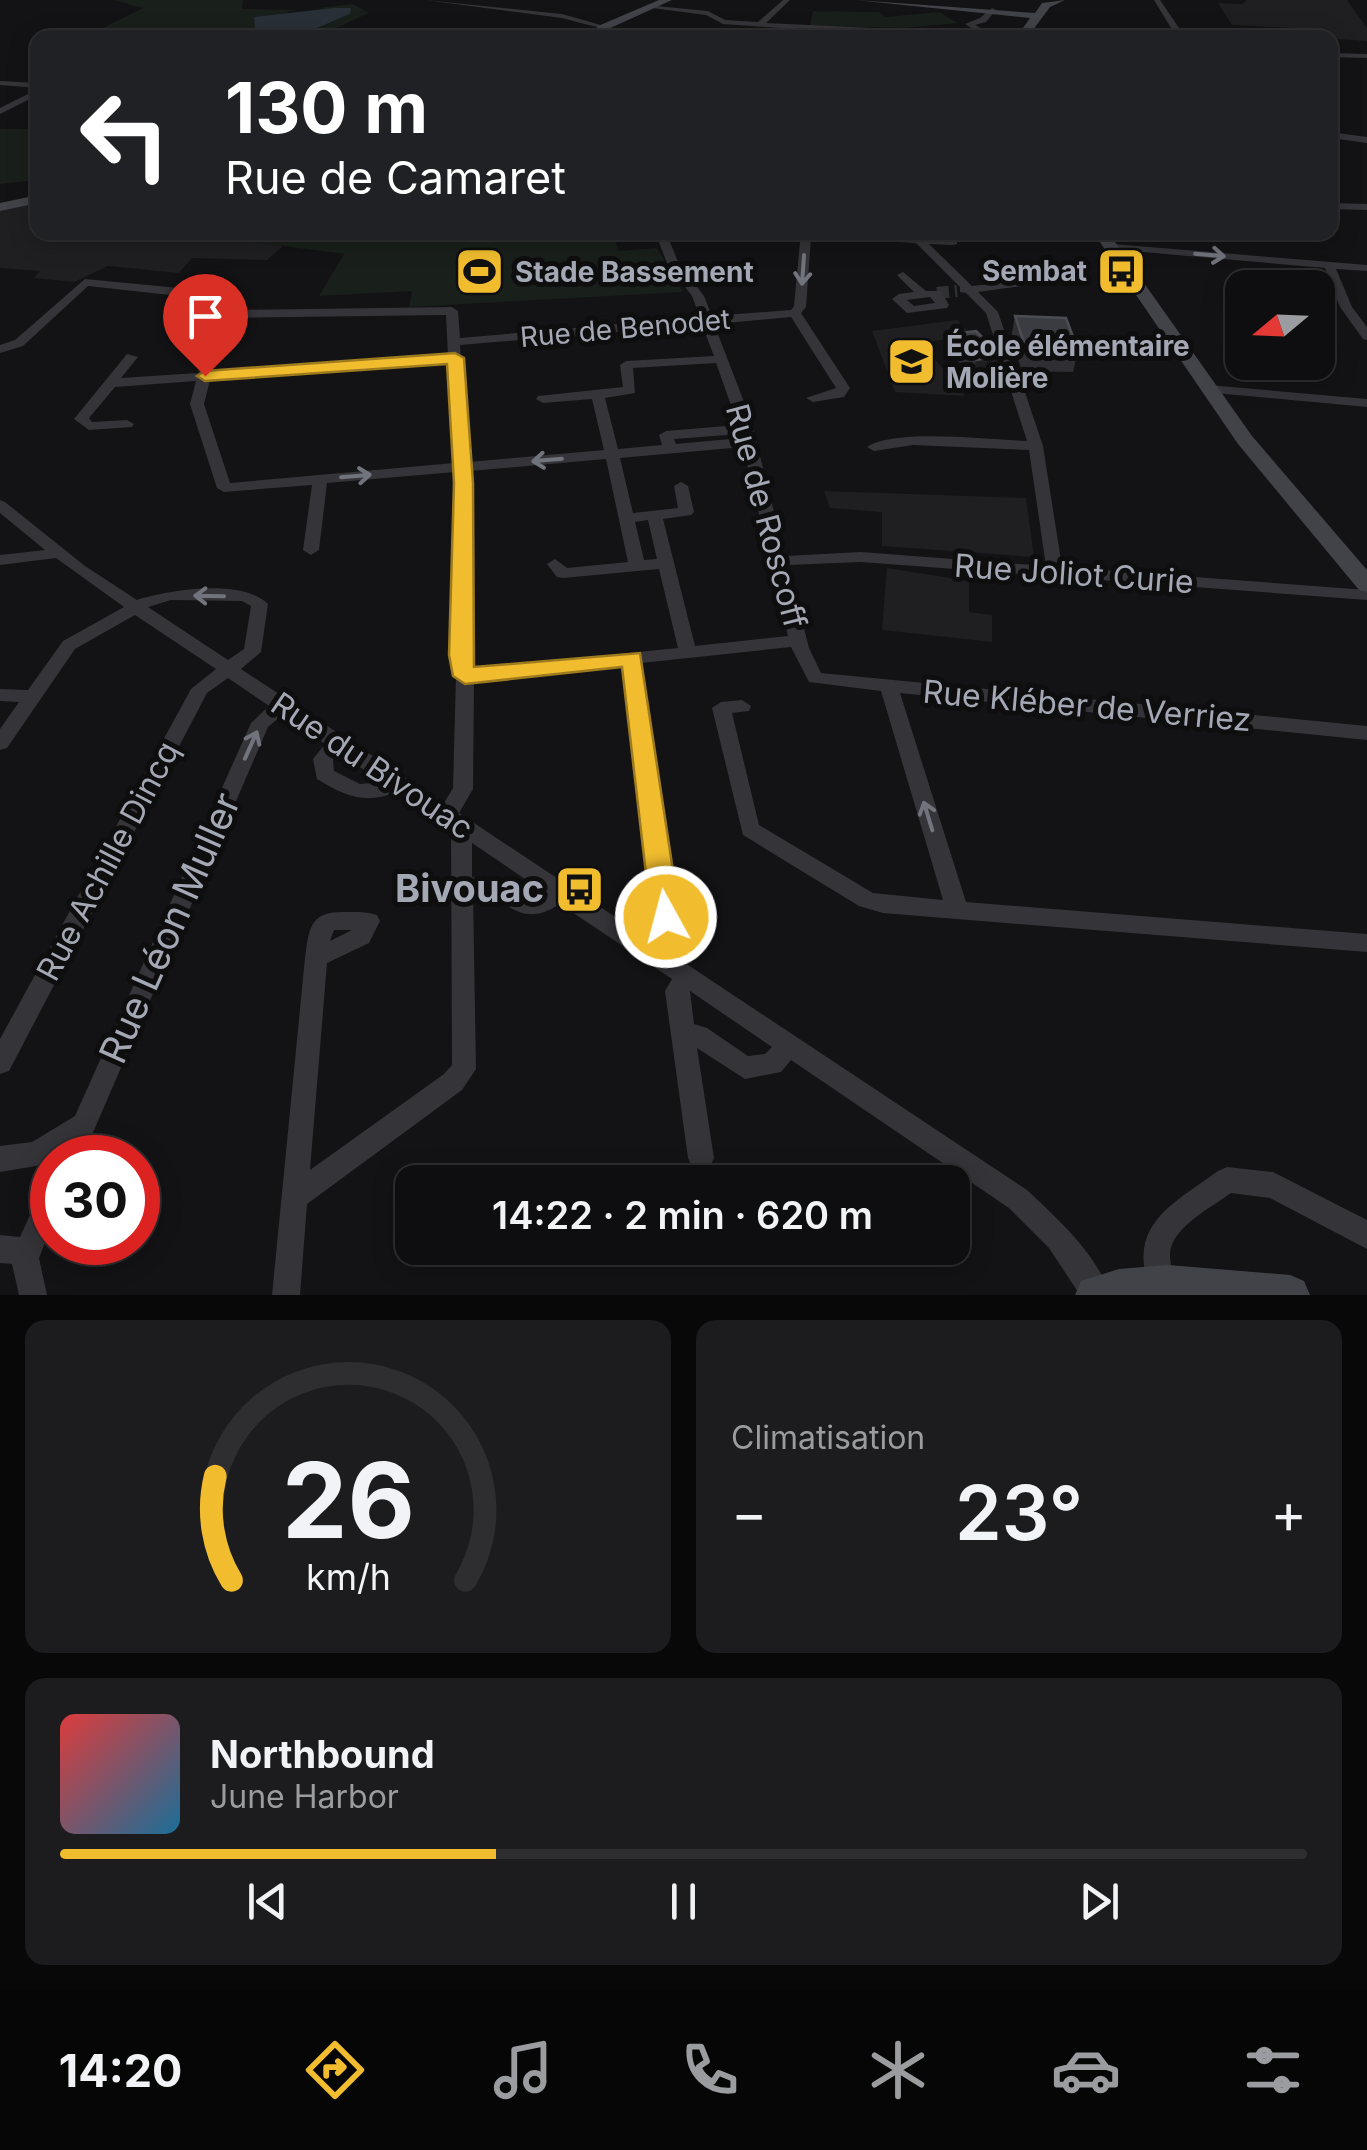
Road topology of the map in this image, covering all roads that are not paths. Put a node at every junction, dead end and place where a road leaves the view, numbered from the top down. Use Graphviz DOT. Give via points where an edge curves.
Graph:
graph roads {
  1 [pos="179,0"];
  2 [pos="219,0"];
  3 [pos="428,0"];
  4 [pos="667,0"];
  5 [pos="787,0"];
  6 [pos="860,0"];
  7 [pos="1157,0"];
  8 [pos="1052,1"];
  9 [pos="656,8"];
  10 [pos="992,10"];
  11 [pos="1035,16"];
  12 [pos="722,22"];
  13 [pos="760,24"];
  14 [pos="604,27"];
  15 [pos="601,30"];
  16 [pos="717,30"];
  17 [pos="807,30"];
  18 [pos="980,30"];
  19 [pos="1024,30"];
  20 [pos="1174,30"];
  21 [pos="1338,54"];
  22 [pos="1367,56"];
  23 [pos="0,83"];
  24 [pos="30,87"];
  25 [pos="30,93"];
  26 [pos="0,111"];
  27 [pos="1338,135"];
  28 [pos="1367,140"];
  29 [pos="30,201"];
  30 [pos="1338,206"];
  31 [pos="0,207"];
  32 [pos="1367,208"];
  33 [pos="664,240"];
  34 [pos="805,240"];
  35 [pos="918,240"];
  36 [pos="1106,240"];
  37 [pos="952,242"];
  38 [pos="1329,265"];
  39 [pos="1367,268"];
  40 [pos="903,275"];
  41 [pos="1043,280"];
  42 [pos="963,290"];
  43 [pos="931,294"];
  44 [pos="798,310"];
  45 [pos="222,314"];
  46 [pos="1352,315"];
  47 [pos="1367,316"];
  48 [pos="708,321"];
  49 [pos="1367,336"];
  50 [pos="0,348"];
  51 [pos="455,350"];
  52 [pos="132,357"];
  53 [pos="721,359"];
  54 [pos="205,376"];
  55 [pos="111,383"];
  56 [pos="1209,389"];
  57 [pos="598,395"];
  58 [pos="813,398"];
  59 [pos="543,399"];
  60 [pos="1367,403"];
  61 [pos="127,424"];
  62 [pos="748,436"];
  63 [pos="1036,446"];
  64 [pos="874,447"];
  65 [pos="610,454"];
  66 [pos="459,467"];
  67 [pos="320,480"];
  68 [pos="681,486"];
  69 [pos="0,506"];
  70 [pos="654,515"];
  71 [pos="627,518"];
  72 [pos="1309,518"];
  73 [pos="311,550"];
  74 [pos="57,553"];
  75 [pos="0,560"];
  76 [pos="780,561"];
  77 [pos="666,563"];
  78 [pos="556,564"];
  79 [pos="637,566"];
  80 [pos="1367,572"];
  81 [pos="1055,573"];
  82 [pos="1367,585"];
  83 [pos="1367,596"];
  84 [pos="135,607"];
  85 [pos="798,641"];
  86 [pos="688,653"];
  87 [pos="632,658"];
  88 [pos="227,670"];
  89 [pos="810,673"];
  90 [pos="465,676"];
  91 [pos="889,687"];
  92 [pos="0,694"];
  93 [pos="32,696"];
  94 [pos="281,706"];
  95 [pos="742,706"];
  96 [pos="1367,732"];
  97 [pos="338,742"];
  98 [pos="0,743"];
  99 [pos="390,788"];
  100 [pos="454,820"];
  101 [pos="462,885"];
  102 [pos="554,897"];
  103 [pos="960,909"];
  104 [pos="1367,942"];
  105 [pos="646,949"];
  106 [pos="316,958"];
  107 [pos="686,978"];
  108 [pos="683,1032"];
  109 [pos="788,1046"];
  110 [pos="0,1064"];
  111 [pos="85,1122"];
  112 [pos="79,1135"];
  113 [pos="701,1158"];
  114 [pos="0,1159"];
  115 [pos="295,1197"];
  116 [pos="30,1226"];
  117 [pos="1367,1235"];
  118 [pos="14,1250"];
  119 [pos="1162,1285"];
  120 [pos="33,1295"];
  121 [pos="286,1295"];
  122 [pos="1096,1295"];
  123 [pos="1290,1295"];
  1 -- 2 [label="street"];
  3 -- 14 [label="street"];
  4 -- 9 [label="street"];
  5 -- 13 [label="street"];
  6 -- 10 [label="street"];
  7 -- 20 [label="street"];
  8 -- 11 [label="street"];
  9 -- 12 [label="street" via="708,13"];
  9 -- 14 [label="street"];
  10 -- 11 [label="street"];
  10 -- 18 [label="street" via="969,24"];
  11 -- 19 [label="street"];
  12 -- 13 [label="street"];
  12 -- 16 [label="street"];
  13 -- 17 [label="street"];
  14 -- 15 [label="street"];
  21 -- 22 [label="street"];
  23 -- 24 [label="street"];
  25 -- 26 [label="street"];
  27 -- 28 [label="street"];
  29 -- 31 [label="street"];
  30 -- 32 [label="street"];
  33 -- 48 [label="street, Rue de Roscoff"];
  34 -- 44 [label="street, one-way"];
  35 -- 37 [label="street"];
  35 -- 42 [label="street"];
  36 -- 38 [label="street, one-way"];
  36 -- 56 [label="street"];
  38 -- 39 [label="street"];
  38 -- 46 [label="street"];
  40 -- 43 [label="street"];
  41 -- 42 [label="street"];
  42 -- 63 [label="street" via="992,312"];
  44 -- 48 [label="street, Rue de Benodet"];
  44 -- 58 [label="street" via="843,390"];
  45 -- 50 [label="street" via="225,292 85,282 19,342"];
  45 -- 51 [label="street" via="451,310"];
  45 -- 54 [label="street"];
  46 -- 47 [label="street"];
  46 -- 49 [label="street"];
  48 -- 51 [label="street, Rue de Benodet"];
  48 -- 53 [label="street, Rue de Roscoff"];
  51 -- 54 [label="street, Rue de Benodet"];
  51 -- 66 [label="street"];
  52 -- 55 [label="street"];
  53 -- 57 [label="street" via="626,365 630,390"];
  53 -- 62 [label="street, Rue de Roscoff"];
  54 -- 55 [label="street, Rue de Benodet"];
  54 -- 67 [label="street" via="197,407 224,488"];
  55 -- 61 [label="street" via="82,422"];
  56 -- 60 [label="street"];
  56 -- 72 [label="street"];
  57 -- 59 [label="street"];
  57 -- 65 [label="street"];
  62 -- 65 [label="street"];
  62 -- 76 [label="street, Rue de Roscoff"];
  63 -- 64 [label="street" via="913,441"];
  63 -- 81 [label="street"];
  65 -- 66 [label="street, one-way"];
  65 -- 71 [label="street"];
  67 -- 66 [label="street, one-way"];
  66 -- 90 [label="street"];
  67 -- 73 [label="street"];
  68 -- 70 [label="street" via="686,512"];
  69 -- 74 [label="street, Rue du Bivouac"];
  70 -- 71 [label="street"];
  70 -- 77 [label="street"];
  71 -- 79 [label="street"];
  72 -- 80 [label="street"];
  72 -- 82 [label="street"];
  74 -- 75 [label="street"];
  74 -- 84 [label="street, Rue du Bivouac"];
  76 -- 81 [label="street, Rue Joliot Curie" via="861,558"];
  76 -- 85 [label="street, Rue de Roscoff"];
  77 -- 79 [label="street"];
  77 -- 86 [label="street"];
  78 -- 79 [label="street" via="563,573"];
  81 -- 83 [label="street, Rue Joliot Curie"];
  84 -- 88 [label="street, Rue du Bivouac"];
  88 -- 84 [label="street, Rue Achille Dincq, one-way" via="253,650 261,609 255,600 165,595"];
  84 -- 93 [label="street" via="69,645"];
  85 -- 86 [label="street"];
  85 -- 89 [label="street, Rue de Roscoff"];
  86 -- 87 [label="street"];
  87 -- 90 [label="street"];
  87 -- 105 [label="street" via="666,917"];
  88 -- 94 [label="street, Rue du Bivouac"];
  88 -- 110 [label="street, Rue Achille Dincq" via="200,689"];
  89 -- 91 [label="street, Rue Kléber de Verriez" via="824,681"];
  90 -- 100 [label="street" via="462,789"];
  91 -- 96 [label="street, Rue Kléber de Verriez"];
  103 -- 91 [label="street, one-way"];
  92 -- 93 [label="street"];
  93 -- 98 [label="street"];
  94 -- 97 [label="street, Rue du Bivouac"];
  111 -- 94 [label="street, Rue Léon Muller, one-way" via="260,723"];
  95 -- 103 [label="street" via="721,708 750,829 867,900"];
  97 -- 99 [label="street, Rue du Bivouac"];
  97 -- 99 [label="street" via="323,759 324,774 356,794"];
  99 -- 100 [label="street, Rue du Bivouac"];
  100 -- 101 [label="street"];
  100 -- 102 [label="street, Rue du Bivouac"];
  101 -- 102 [label="street" via="489,888 515,906"];
  101 -- 115 [label="street" via="464,1068"];
  102 -- 105 [label="street, Rue du Bivouac"];
  103 -- 104 [label="street"];
  105 -- 107 [label="street, Rue du Bivouac"];
  106 -- 115 [label="street"];
  107 -- 108 [label="street" via="677,991"];
  107 -- 109 [label="street, Rue du Bivouac"];
  108 -- 109 [label="street" via="745,1068 772,1064"];
  108 -- 113 [label="street"];
  109 -- 122 [label="street, Rue du Bivouac" via="1030,1208"];
  111 -- 112 [label="street, Rue Léon Muller"];
  111 -- 114 [label="street" via="36,1154"];
  115 -- 121 [label="street"];
  116 -- 118 [label="street"];
  117 -- 119 [label="street" via="1286,1190 1235,1178 1165,1227 1156,1254"];
  118 -- 120 [label="street"];
  119 -- 122 [label="street"];
  119 -- 123 [label="street"];
}
